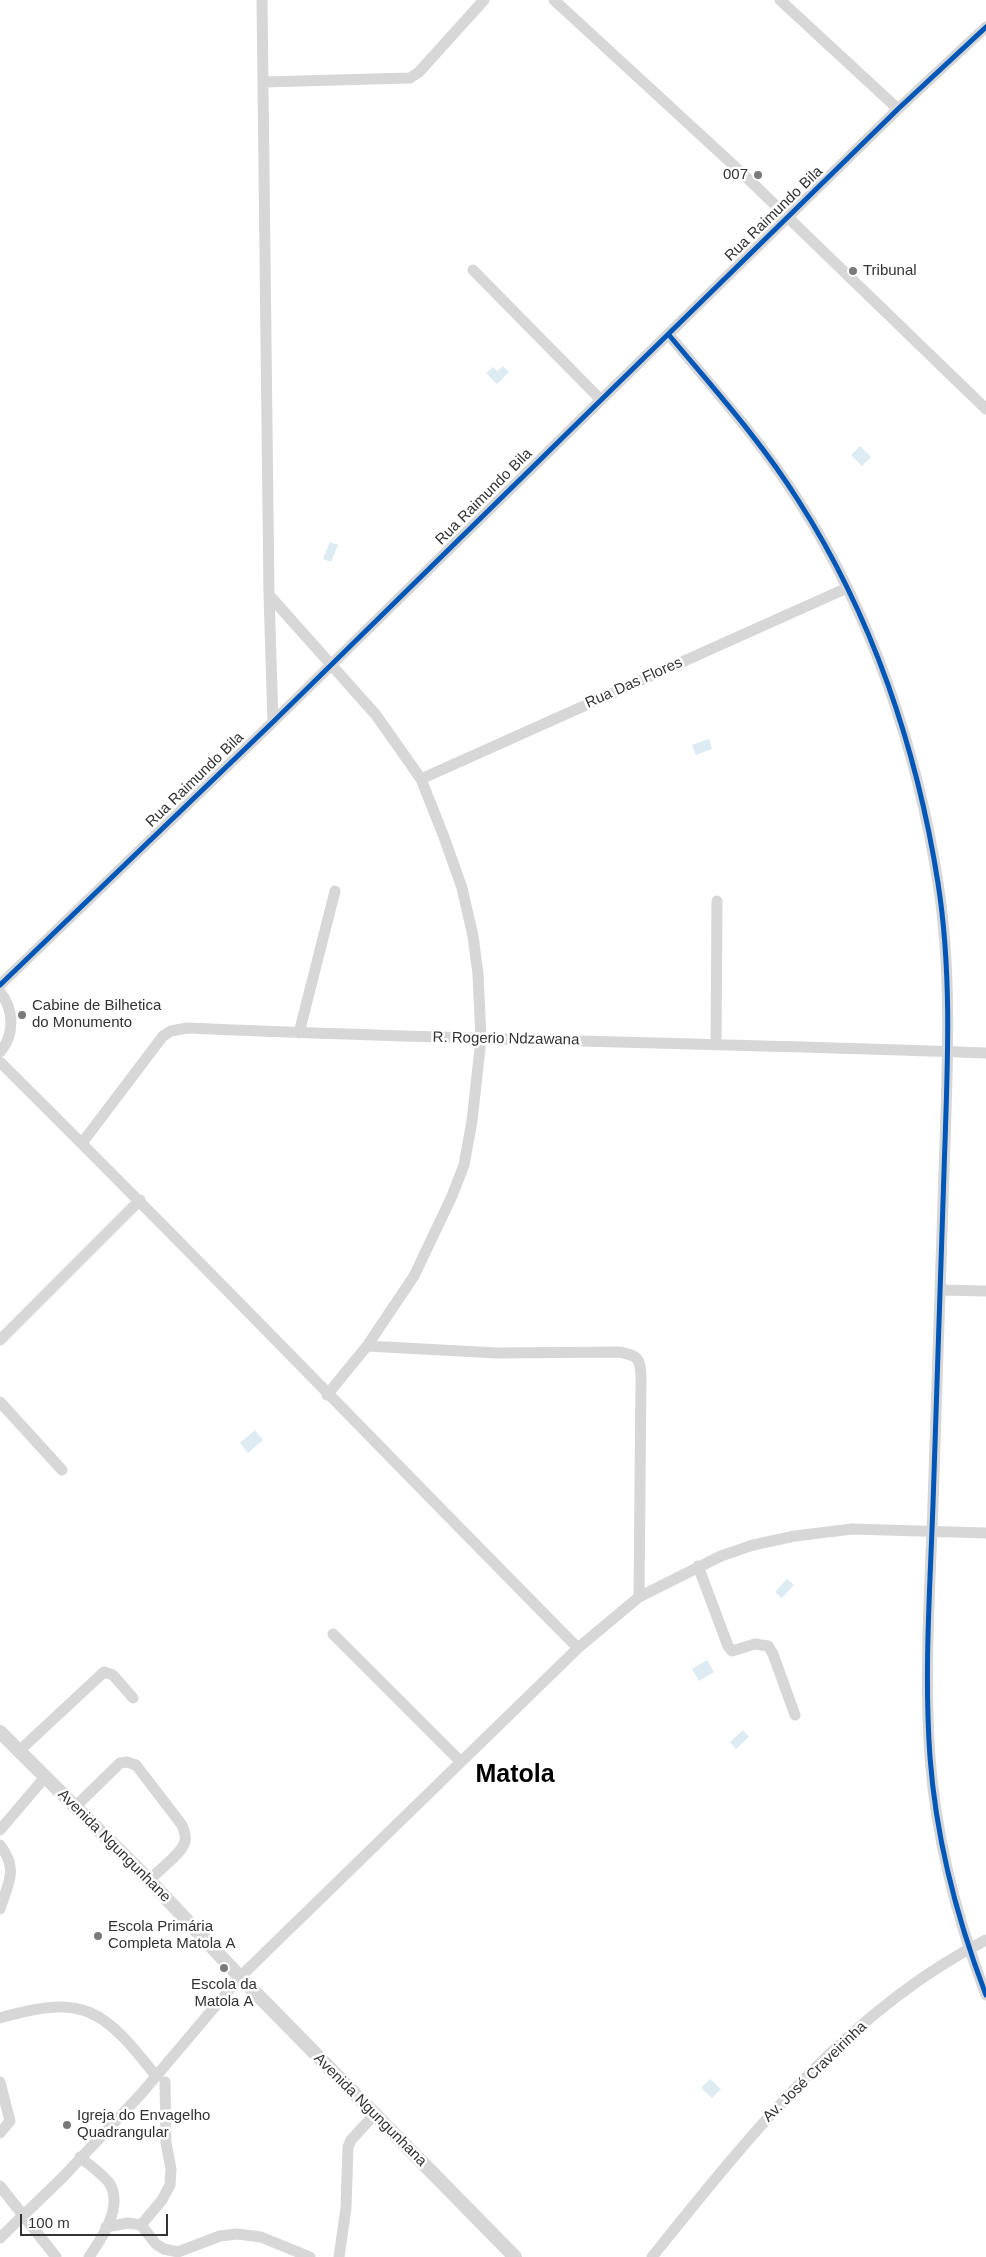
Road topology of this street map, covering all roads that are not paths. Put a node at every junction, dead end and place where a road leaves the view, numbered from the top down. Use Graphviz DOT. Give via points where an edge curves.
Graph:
graph roads {
  1 [pos="262,0"];
  2 [pos="484,0"];
  3 [pos="554,0"];
  4 [pos="780,0"];
  5 [pos="986,27"];
  6 [pos="263,82"];
  7 [pos="898,110"];
  8 [pos="787,218"];
  9 [pos="474,270"];
  10 [pos="668,335"];
  11 [pos="601,400"];
  12 [pos="986,409"];
  13 [pos="847,588"];
  14 [pos="270,595"];
  15 [pos="332,664"];
  16 [pos="273,722"];
  17 [pos="421,779"];
  18 [pos="335,891"];
  19 [pos="717,901"];
  20 [pos="0,985"];
  21 [pos="0,992"];
  22 [pos="299,1033"];
  23 [pos="481,1039"];
  24 [pos="716,1044"];
  25 [pos="948,1051"];
  26 [pos="0,1052"];
  27 [pos="986,1053"];
  28 [pos="0,1062"];
  29 [pos="82,1143"];
  30 [pos="140,1200"];
  31 [pos="940,1290"];
  32 [pos="986,1291"];
  33 [pos="0,1340"];
  34 [pos="367,1346"];
  35 [pos="327,1394"];
  36 [pos="0,1402"];
  37 [pos="62,1470"];
  38 [pos="932,1530"];
  39 [pos="986,1533"];
  40 [pos="698,1566"];
  41 [pos="639,1597"];
  42 [pos="333,1634"];
  43 [pos="578,1648"];
  44 [pos="133,1698"];
  45 [pos="795,1715"];
  46 [pos="0,1732"];
  47 [pos="19,1751"];
  48 [pos="460,1761"];
  49 [pos="46,1776"];
  50 [pos="76,1807"];
  51 [pos="0,1830"];
  52 [pos="0,1845"];
  53 [pos="149,1880"];
  54 [pos="0,1909"];
  55 [pos="986,1940"];
  56 [pos="968,1949"];
  57 [pos="226,1963"];
  58 [pos="240,1977"];
  59 [pos="986,1995"];
  60 [pos="0,2018"];
  61 [pos="161,2079"];
  62 [pos="0,2082"];
  63 [pos="374,2115"];
  64 [pos="0,2133"];
  65 [pos="80,2157"];
  66 [pos="0,2186"];
  67 [pos="22,2216"];
  68 [pos="141,2226"];
  69 [pos="106,2227"];
  70 [pos="0,2238"];
  71 [pos="56,2257"];
  72 [pos="89,2257"];
  73 [pos="310,2257"];
  74 [pos="339,2257"];
  75 [pos="515,2257"];
  76 [pos="652,2257"];
  1 -- 6 [label="street"];
  2 -- 6 [label="street" via="410,78"];
  3 -- 8 [label="street"];
  4 -- 7 [label="street"];
  5 -- 7 [label="street, Rua Raimundo Bila"];
  6 -- 14 [label="street"];
  7 -- 8 [label="street, Rua Raimundo Bila"];
  8 -- 10 [label="street, Rua Raimundo Bila"];
  8 -- 12 [label="street"];
  9 -- 11 [label="street"];
  10 -- 11 [label="street, Rua Raimundo Bila"];
  10 -- 13 [label="street" via="742,422 799,500"];
  11 -- 15 [label="street, Rua Raimundo Bila"];
  13 -- 17 [label="street, Rua Das Flores"];
  13 -- 25 [label="street" via="896,709 926,819 944,937"];
  14 -- 15 [label="street"];
  14 -- 16 [label="street"];
  15 -- 16 [label="street, Rua Raimundo Bila"];
  15 -- 17 [label="street" via="376,715"];
  16 -- 20 [label="street, Rua Raimundo Bila"];
  17 -- 23 [label="street" via="462,888 478,974"];
  18 -- 22 [label="street"];
  19 -- 24 [label="street"];
  21 -- 26 [label="street" via="10,1010 12,1023 10,1036"];
  22 -- 23 [label="street, R. Rogerio Ndzawana"];
  22 -- 29 [label="street, R. Rogerio Ndzawana" via="187,1028 172,1031 163,1036"];
  23 -- 24 [label="street, R. Rogerio Ndzawana"];
  23 -- 34 [label="street" via="464,1165 414,1276"];
  24 -- 25 [label="street, R. Rogerio Ndzawana"];
  25 -- 27 [label="street, R. Rogerio Ndzawana"];
  25 -- 31 [label="street"];
  28 -- 29 [label="street"];
  29 -- 30 [label="street"];
  30 -- 33 [label="street"];
  30 -- 35 [label="street"];
  31 -- 32 [label="street"];
  31 -- 38 [label="street"];
  34 -- 35 [label="street"];
  34 -- 41 [label="street" via="497,1353 619,1352 637,1357 641,1377"];
  35 -- 43 [label="street"];
  36 -- 37 [label="street"];
  38 -- 39 [label="street"];
  38 -- 40 [label="street" via="852,1529 795,1536 753,1545"];
  38 -- 56 [label="street" via="930,1755 943,1850"];
  40 -- 41 [label="street"];
  40 -- 45 [label="street" via="728,1646 732,1651 755,1644 768,1646"];
  41 -- 43 [label="street"];
  42 -- 48 [label="street"];
  43 -- 48 [label="street"];
  44 -- 47 [label="street" via="113,1675 104,1672"];
  46 -- 47 [label="street, Avenida Ngungunhane"];
  47 -- 49 [label="street, Avenida Ngungunhane"];
  48 -- 58 [label="street"];
  49 -- 50 [label="street, Avenida Ngungunhane"];
  49 -- 51 [label="street"];
  50 -- 53 [label="street, Avenida Ngungunhane"];
  50 -- 53 [label="street" via="120,1763 136,1766 182,1825 185,1835 180,1851"];
  52 -- 54 [label="street" via="12,1872"];
  53 -- 57 [label="street, Avenida Ngungunhane"];
  55 -- 56 [label="street, Av. José Craveirinha"];
  56 -- 59 [label="street"];
  56 -- 76 [label="street, Av. José Craveirinha" via="901,1994 798,2084 723,2168"];
  57 -- 58 [label="street, Avenida Ngungunhana"];
  58 -- 61 [label="street"];
  58 -- 63 [label="street, Avenida Ngungunhana"];
  60 -- 61 [label="street" via="26,2010 53,2007 84,2010 102,2017 116,2029"];
  61 -- 65 [label="street"];
  61 -- 68 [label="street" via="170,2185"];
  62 -- 64 [label="street" via="10,2121"];
  63 -- 74 [label="street" via="348,2147 346,2208"];
  63 -- 75 [label="street, Avenida Ngungunhana"];
  65 -- 67 [label="street"];
  65 -- 69 [label="street" via="109,2183 113,2193 114,2206"];
  66 -- 67 [label="street"];
  67 -- 70 [label="street"];
  67 -- 71 [label="street"];
  68 -- 69 [label="street" via="128,2223"];
  68 -- 73 [label="street" via="156,2244 178,2252 220,2236 237,2234 261,2237"];
  69 -- 72 [label="street"];
}
